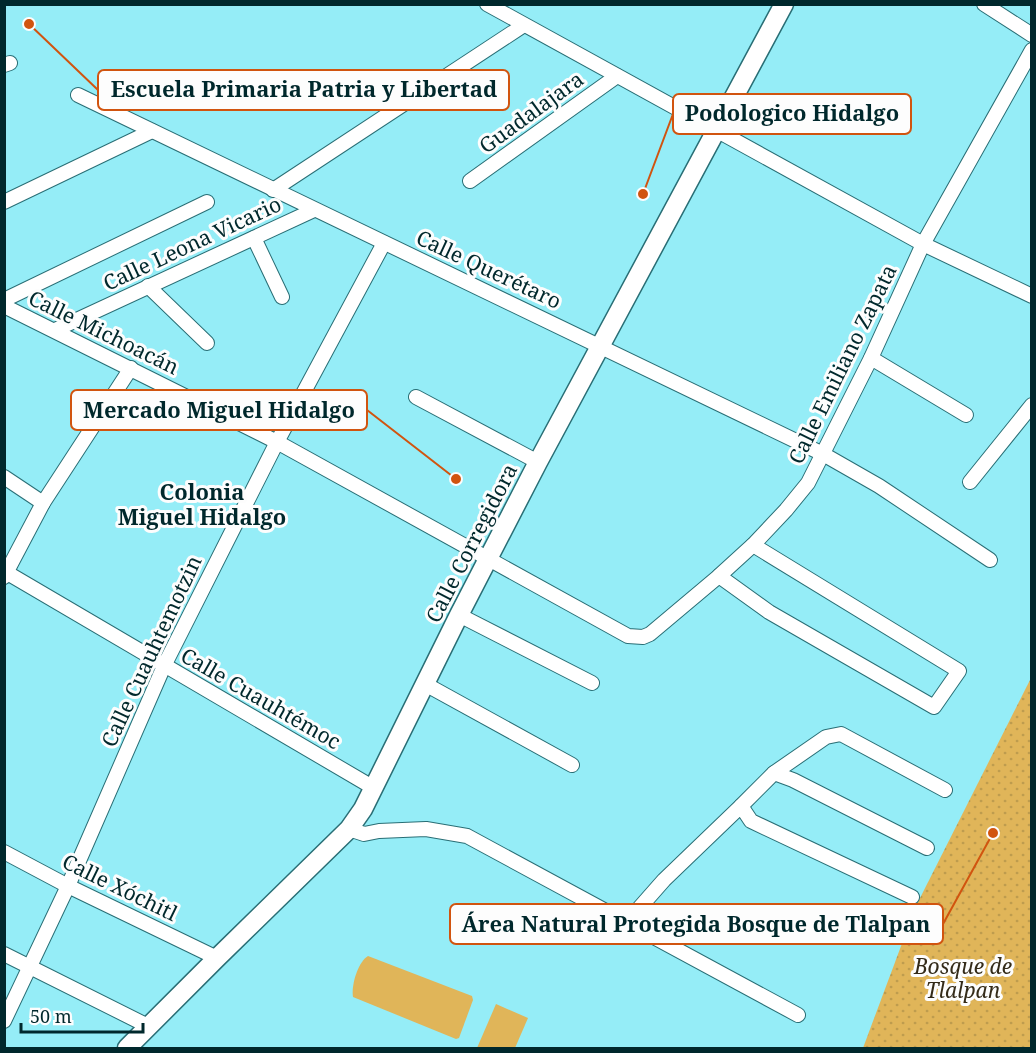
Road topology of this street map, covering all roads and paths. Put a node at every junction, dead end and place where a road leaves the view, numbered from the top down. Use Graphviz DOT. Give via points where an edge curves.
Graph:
graph roads {
  1 [pos="487,4"];
  2 [pos="784,4"];
  3 [pos="984,4"];
  4 [pos="524,25"];
  5 [pos="1032,35"];
  6 [pos="1032,50"];
  7 [pos="617,76"];
  8 [pos="78,95"];
  9 [pos="716,130"];
  10 [pos="152,131"];
  11 [pos="470,181"];
  12 [pos="273,190"];
  13 [pos="4,202"];
  14 [pos="207,202"];
  15 [pos="314,210"];
  16 [pos="254,238"];
  17 [pos="384,243"];
  18 [pos="923,244"];
  19 [pos="148,286"];
  20 [pos="1032,296"];
  21 [pos="282,297"];
  22 [pos="4,300"];
  23 [pos="4,306"];
  24 [pos="55,330"];
  25 [pos="207,343"];
  26 [pos="600,345"];
  27 [pos="871,358"];
  28 [pos="131,368"];
  29 [pos="416,397"];
  30 [pos="1032,405"];
  31 [pos="966,415"];
  32 [pos="277,442"];
  33 [pos="823,454"];
  34 [pos="538,462"];
  35 [pos="4,477"];
  36 [pos="970,482"];
  37 [pos="43,503"];
  38 [pos="753,545"];
  39 [pos="489,559"];
  40 [pos="990,560"];
  41 [pos="5,574"];
  42 [pos="719,576"];
  43 [pos="459,615"];
  44 [pos="628,636"];
  45 [pos="164,666"];
  46 [pos="592,683"];
  47 [pos="425,684"];
  48 [pos="572,765"];
  49 [pos="774,773"];
  50 [pos="374,788"];
  51 [pos="945,790"];
  52 [pos="741,806"];
  53 [pos="349,830"];
  54 [pos="927,848"];
  55 [pos="4,852"];
  56 [pos="68,886"];
  57 [pos="912,897"];
  58 [pos="627,922"];
  59 [pos="4,954"];
  60 [pos="217,958"];
  61 [pos="29,966"];
  62 [pos="798,1015"];
  63 [pos="4,1022"];
  64 [pos="148,1026"];
  65 [pos="127,1048"];
  1 -- 4 [label="street"];
  2 -- 9 [label="street, Calle Corregidora"];
  3 -- 5 [label="street"];
  4 -- 7 [label="street"];
  4 -- 12 [label="street, Calle Leona Vicario"];
  6 -- 18 [label="street, Calle Emiliano Zapata"];
  7 -- 9 [label="street"];
  7 -- 11 [label="street, Guadalajara"];
  8 -- 10 [label="street, Calle Querétaro"];
  9 -- 18 [label="street"];
  9 -- 26 [label="street, Calle Corregidora"];
  10 -- 12 [label="street, Calle Querétaro"];
  10 -- 13 [label="street"];
  12 -- 15 [label="street, Calle Querétaro"];
  14 -- 22 [label="street"];
  15 -- 16 [label="street, Calle Leona Vicario"];
  15 -- 17 [label="street, Calle Querétaro"];
  16 -- 19 [label="street, Calle Leona Vicario"];
  16 -- 21 [label="street"];
  17 -- 26 [label="street, Calle Querétaro"];
  17 -- 32 [label="street, Calle Cuauhtemotzin"];
  18 -- 20 [label="street"];
  18 -- 27 [label="street, Calle Emiliano Zapata"];
  19 -- 24 [label="street, Calle Leona Vicario"];
  19 -- 25 [label="street"];
  23 -- 24 [label="street, Calle Michoacán"];
  24 -- 28 [label="street, Calle Michoacán"];
  26 -- 33 [label="street, Calle Querétaro"];
  26 -- 34 [label="street, Calle Corregidora"];
  27 -- 31 [label="street"];
  27 -- 33 [label="street, Calle Emiliano Zapata"];
  28 -- 32 [label="street, Calle Michoacán"];
  28 -- 37 [label="street"];
  29 -- 34 [label="street"];
  30 -- 36 [label="street"];
  32 -- 39 [label="street, Calle Michoacán"];
  32 -- 45 [label="street, Calle Cuauhtemotzin"];
  33 -- 38 [label="street, Calle Emiliano Zapata" via="808,483"];
  33 -- 40 [label="street, Calle Querétaro"];
  34 -- 39 [label="street, Calle Corregidora"];
  35 -- 37 [label="street"];
  37 -- 41 [label="street"];
  38 -- 42 [label="street, Calle Emiliano Zapata"];
  38 -- 42 [label="street" via="959,670 934,707 769,612"];
  39 -- 43 [label="street, Calle Corregidora"];
  39 -- 44 [label="street, Calle Michoacán"];
  41 -- 45 [label="street, Calle Cuauhtémoc"];
  42 -- 44 [label="street, Calle Emiliano Zapata" via="650,634"];
  43 -- 46 [label="street"];
  43 -- 47 [label="street, Calle Corregidora"];
  45 -- 50 [label="street, Calle Cuauhtémoc"];
  45 -- 56 [label="street, Calle Cuauhtemotzin"];
  47 -- 48 [label="street"];
  47 -- 50 [label="street, Calle Corregidora"];
  49 -- 51 [label="street" via="826,737 841,734"];
  49 -- 52 [label="street"];
  49 -- 54 [label="street"];
  50 -- 53 [label="street, Calle Corregidora"];
  52 -- 57 [label="street" via="751,821"];
  52 -- 58 [label="street" via="664,880"];
  53 -- 58 [label="street" via="364,834 426,829 467,836"];
  53 -- 60 [label="street, Calle Corregidora"];
  55 -- 56 [label="street, Calle Xóchitl"];
  56 -- 60 [label="street, Calle Xóchitl"];
  56 -- 61 [label="street, Calle Cuauhtemotzin"];
  58 -- 62 [label="street"];
  59 -- 61 [label="street"];
  60 -- 64 [label="street, Calle Corregidora"];
  61 -- 63 [label="street, Calle Cuauhtemotzin"];
  61 -- 64 [label="street"];
  64 -- 65 [label="street, Calle Corregidora"];
}
